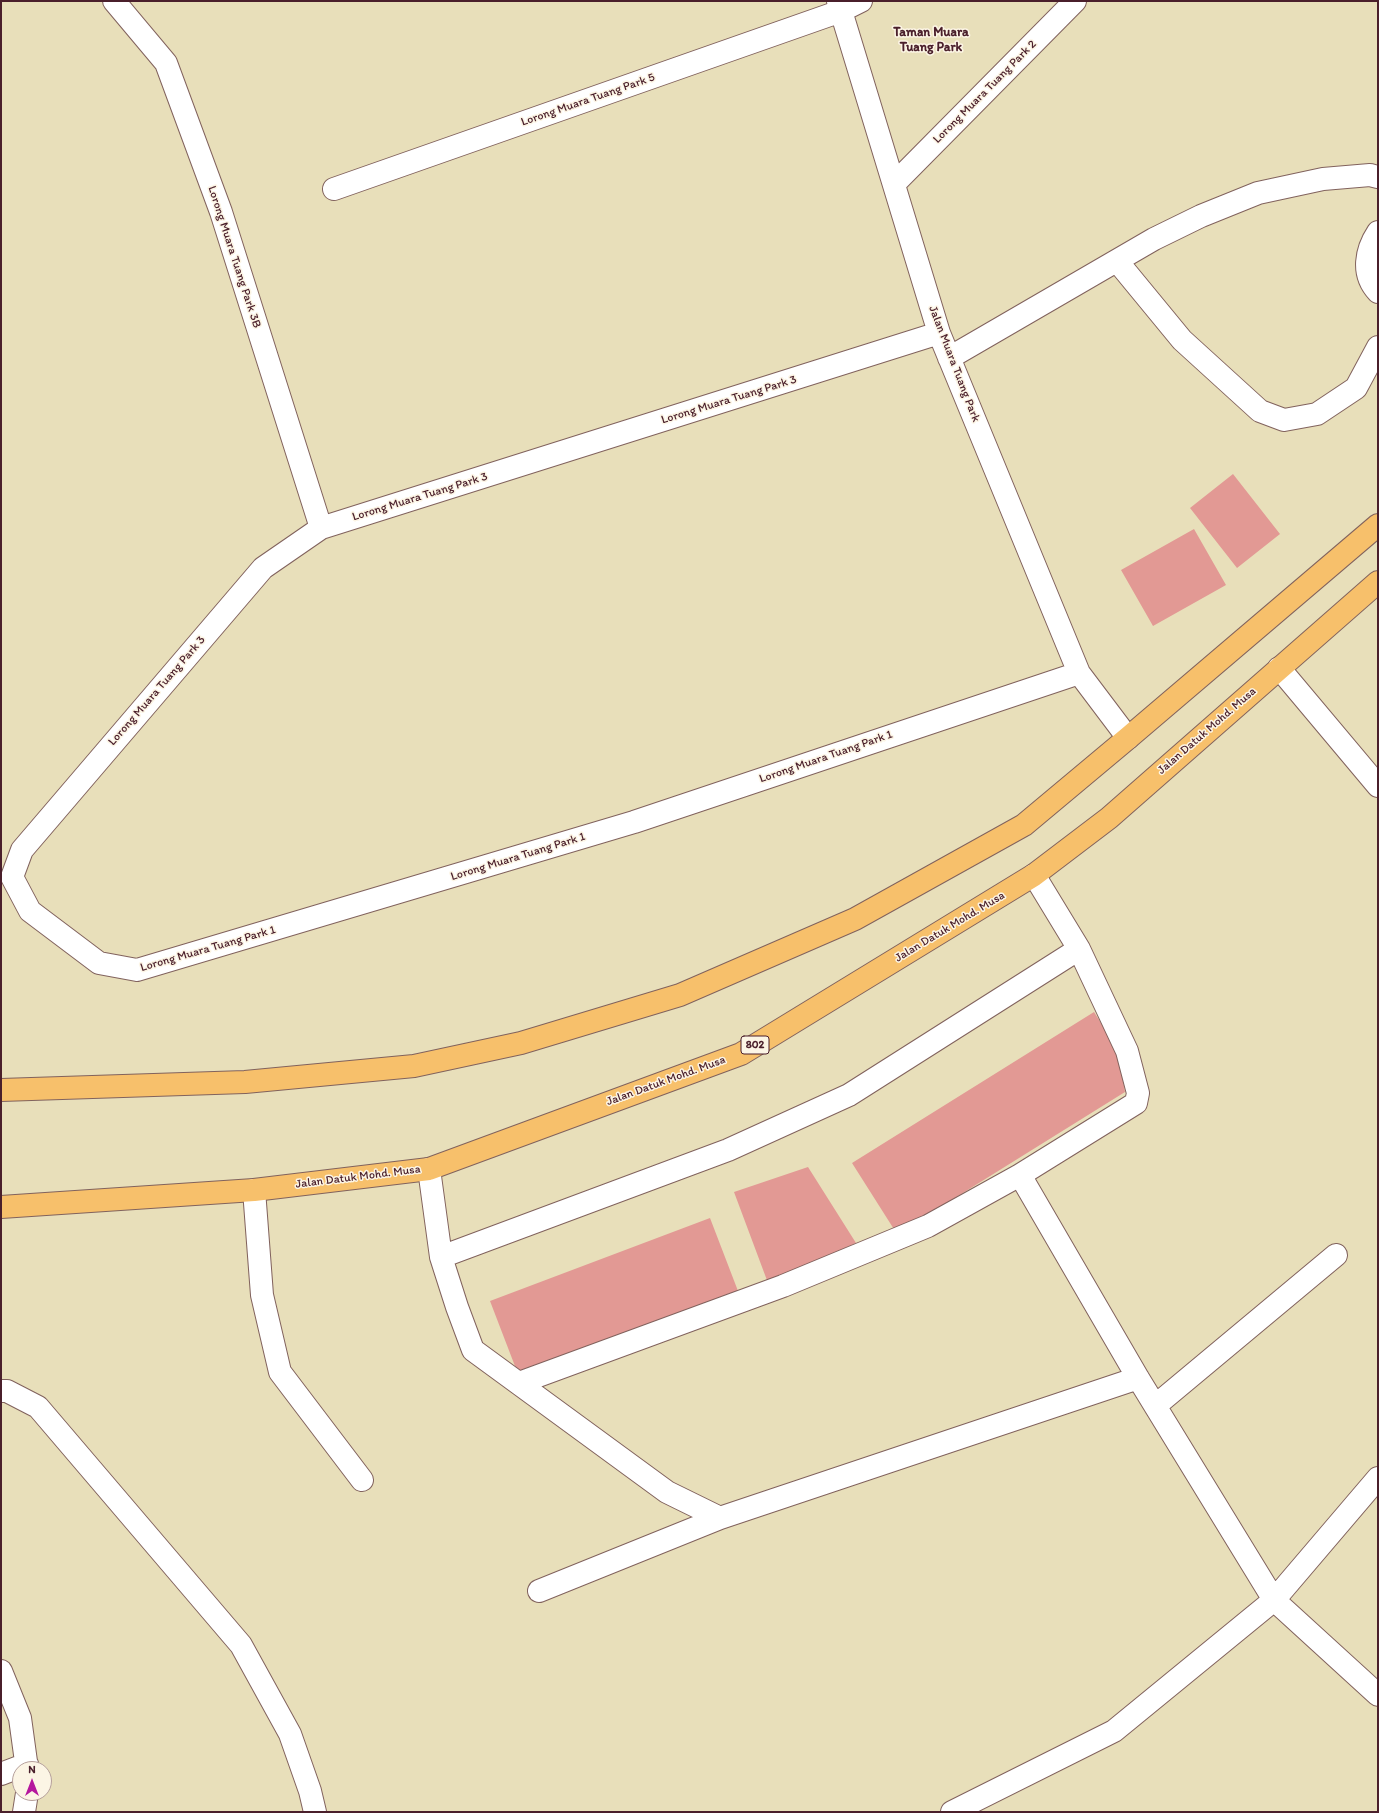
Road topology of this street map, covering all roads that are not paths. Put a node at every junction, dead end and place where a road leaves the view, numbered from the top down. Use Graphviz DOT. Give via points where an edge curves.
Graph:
graph roads {
  1 [pos="114,1"];
  2 [pos="861,1"];
  3 [pos="1075,1"];
  4 [pos="840,6"];
  5 [pos="1378,177"];
  6 [pos="895,183"];
  7 [pos="334,188"];
  8 [pos="1378,232"];
  9 [pos="1117,261"];
  10 [pos="1378,292"];
  11 [pos="940,334"];
  12 [pos="1378,347"];
  13 [pos="949,358"];
  14 [pos="1378,524"];
  15 [pos="321,528"];
  16 [pos="1378,582"];
  17 [pos="1280,668"];
  18 [pos="1079,673"];
  19 [pos="1128,738"];
  20 [pos="1378,786"];
  21 [pos="22,850"];
  22 [pos="1034,875"];
  23 [pos="1079,949"];
  24 [pos="1,1090"];
  25 [pos="429,1168"];
  26 [pos="1020,1175"];
  27 [pos="254,1190"];
  28 [pos="1,1207"];
  29 [pos="1336,1255"];
  30 [pos="441,1257"];
  31 [pos="1138,1378"];
  32 [pos="519,1383"];
  33 [pos="1,1391"];
  34 [pos="1155,1406"];
  35 [pos="1378,1478"];
  36 [pos="362,1480"];
  37 [pos="720,1518"];
  38 [pos="539,1592"];
  39 [pos="1274,1600"];
  40 [pos="1,1671"];
  41 [pos="1378,1695"];
  42 [pos="26,1761"];
  43 [pos="12,1771"];
  44 [pos="1,1774"];
  45 [pos="26,1801"];
  46 [pos="24,1812"];
  47 [pos="315,1812"];
  48 [pos="952,1812"];
  1 -- 15 [label="street, Lorong Muara Tuang Park 3B" via="166,63 220,212"];
  2 -- 4 [label="street"];
  3 -- 6 [label="street, Lorong Muara Tuang Park 2"];
  4 -- 6 [label="street, Jalan Muara Tuang Park"];
  4 -- 7 [label="street, Lorong Muara Tuang Park 5"];
  5 -- 9 [label="street" via="1370,175 1323,179 1258,193 1187,223"];
  6 -- 11 [label="street, Jalan Muara Tuang Park"];
  8 -- 10 [label="street" via="1371,243 1367,259 1368,274"];
  9 -- 12 [label="street" via="1182,340 1260,411 1284,420 1317,414 1356,388"];
  9 -- 13 [label="street"];
  11 -- 13 [label="street, Jalan Muara Tuang Park"];
  11 -- 15 [label="street, Lorong Muara Tuang Park 3"];
  13 -- 18 [label="street, Jalan Muara Tuang Park"];
  14 -- 19 [label="highway"];
  15 -- 21 [label="street, Lorong Muara Tuang Park 3" via="263,568"];
  16 -- 17 [label="highway, Jalan Datuk Mohd. Musa / 802"];
  17 -- 20 [label="street"];
  17 -- 22 [label="highway, Jalan Datuk Mohd. Musa / 802" via="1109,818"];
  18 -- 19 [label="street, Jalan Muara Tuang Park"];
  18 -- 21 [label="street, Lorong Muara Tuang Park 1" via="634,822 137,970 99,963 30,911 12,877"];
  19 -- 24 [label="highway" via="1024,825 855,919 680,995 521,1043 414,1066 246,1082"];
  22 -- 23 [label="street"];
  22 -- 25 [label="highway, Jalan Datuk Mohd. Musa / 802" via="741,1054"];
  23 -- 26 [label="street" via="1127,1051 1138,1093 1136,1103"];
  23 -- 30 [label="street" via="849,1095 728,1150"];
  25 -- 27 [label="highway, Jalan Datuk Mohd. Musa / 802"];
  25 -- 30 [label="street"];
  26 -- 31 [label="street"];
  26 -- 32 [label="street" via="928,1226 783,1286"];
  27 -- 28 [label="highway, Jalan Datuk Mohd. Musa / 802"];
  27 -- 36 [label="street" via="262,1295 280,1372"];
  29 -- 34 [label="street"];
  30 -- 32 [label="street" via="473,1350"];
  31 -- 34 [label="street"];
  31 -- 37 [label="street"];
  32 -- 37 [label="street" via="667,1492"];
  33 -- 47 [label="street" via="7,1391 38,1407 241,1645 290,1734"];
  34 -- 39 [label="street"];
  35 -- 39 [label="street"];
  37 -- 38 [label="street"];
  39 -- 41 [label="street"];
  39 -- 48 [label="street" via="1114,1731"];
  40 -- 42 [label="street" via="20,1718"];
  43 -- 44 [label="street"];
  45 -- 46 [label="street"];
}
